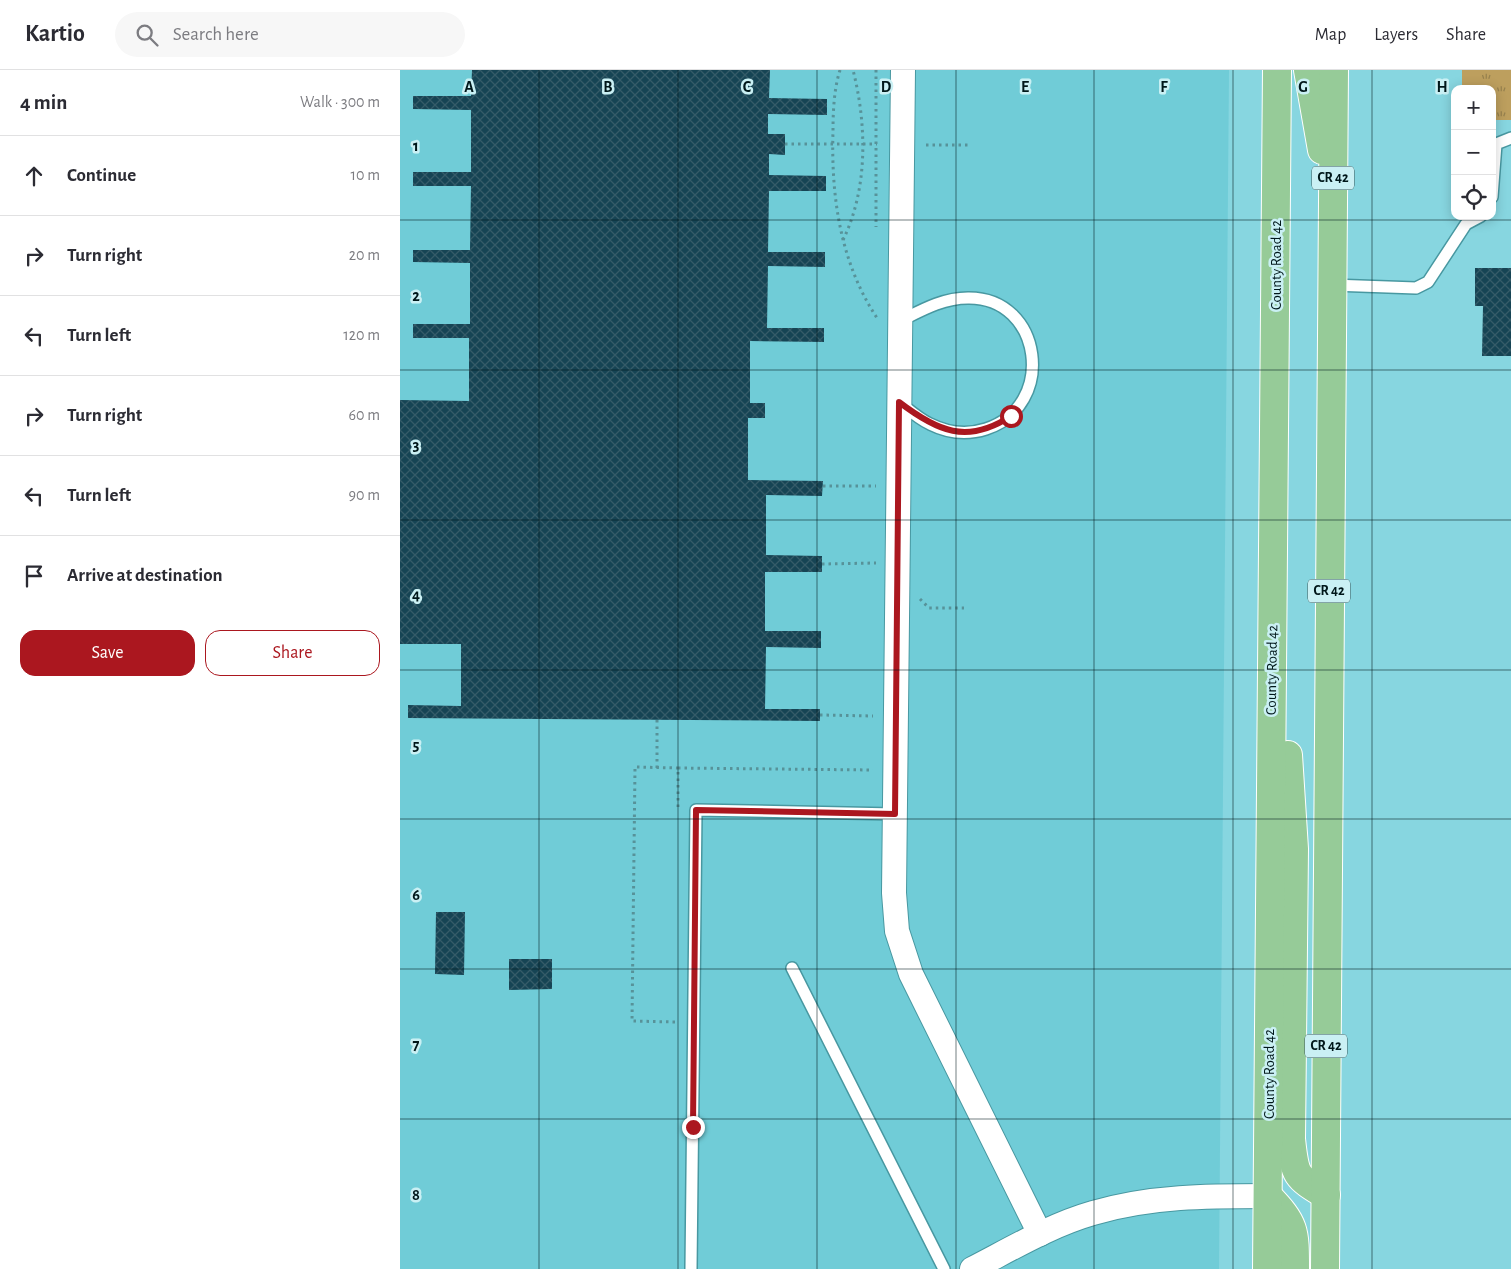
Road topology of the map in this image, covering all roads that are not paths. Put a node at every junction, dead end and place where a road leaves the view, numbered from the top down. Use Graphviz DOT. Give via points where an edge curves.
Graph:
graph roads {
  1 [pos="903,70"];
  2 [pos="1277,70"];
  3 [pos="1308,70"];
  4 [pos="1334,70"];
  5 [pos="1511,138"];
  6 [pos="1494,175"];
  7 [pos="1332,200"];
  8 [pos="1474,220"];
  9 [pos="1332,285"];
  10 [pos="891,323"];
  11 [pos="899,402"];
  12 [pos="1272,650"];
  13 [pos="895,814"];
  14 [pos="792,968"];
  15 [pos="1326,1195"];
  16 [pos="1268,1196"];
  17 [pos="1040,1234"];
  18 [pos="691,1269"];
  19 [pos="944,1269"];
  20 [pos="972,1269"];
  21 [pos="1267,1269"];
  22 [pos="1295,1269"];
  23 [pos="1325,1269"];
  1 -- 10 [label="street"];
  2 -- 12 [label="highway, County Road 42"];
  3 -- 7 [label="highway"];
  4 -- 7 [label="highway, CR 42"];
  5 -- 6 [label="lane" via="1496,144"];
  7 -- 9 [label="highway, CR 42"];
  8 -- 9 [label="lane" via="1466,224 1428,282 1416,288"];
  9 -- 15 [label="highway, CR 42"];
  10 -- 11 [label="street"];
  10 -- 11 [label="lane" via="946,301 969,298 990,302 1010,312 1023,328 1034,364 1024,401 1011,416 982,430 966,434 947,430 930,424"];
  11 -- 13 [label="street"];
  12 -- 15 [label="highway" via="1287,742 1294,849 1290,1076 1294,1164 1302,1181"];
  12 -- 16 [label="highway, County Road 42"];
  13 -- 17 [label="street" via="897,931 911,974"];
  13 -- 18 [label="lane" via="696,810"];
  14 -- 19 [label="lane"];
  15 -- 23 [label="highway, CR 42"];
  16 -- 17 [label="street" via="1165,1199 1092,1213"];
  16 -- 21 [label="highway, County Road 42"];
  16 -- 22 [label="highway" via="1292,1224"];
  17 -- 20 [label="street"];
}
